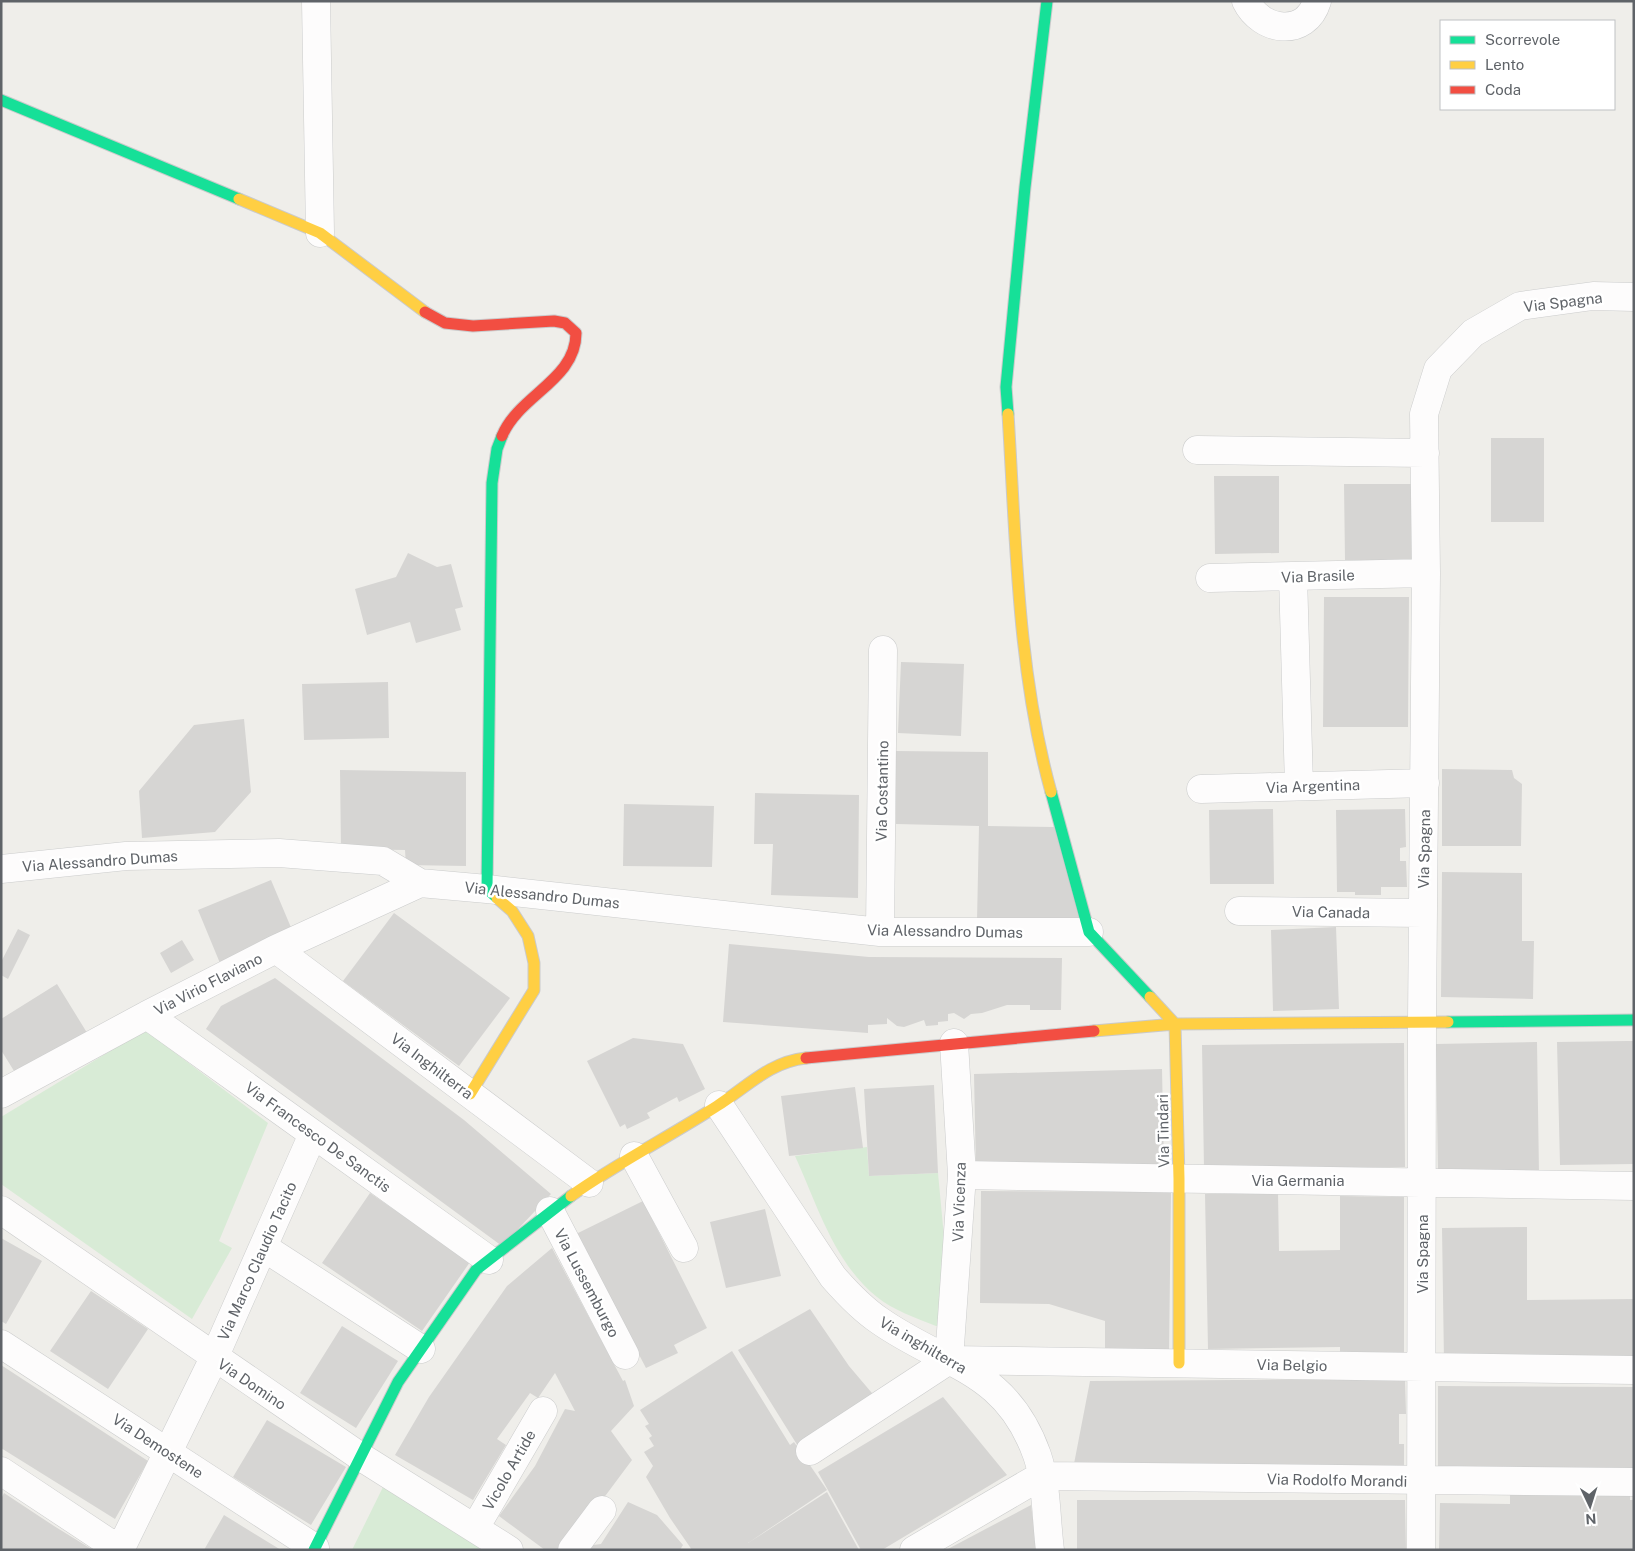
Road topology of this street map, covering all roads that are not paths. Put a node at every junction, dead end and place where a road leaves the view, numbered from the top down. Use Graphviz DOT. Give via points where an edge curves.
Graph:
graph roads {
  1 [pos="316,1"];
  2 [pos="1047,1"];
  3 [pos="1246,1"];
  4 [pos="1317,1"];
  5 [pos="1,100"];
  6 [pos="320,233"];
  7 [pos="1634,297"];
  8 [pos="1197,450"];
  9 [pos="1425,453"];
  10 [pos="1426,573"];
  11 [pos="1293,576"];
  12 [pos="1210,578"];
  13 [pos="884,650"];
  14 [pos="1425,783"];
  15 [pos="1299,786"];
  16 [pos="1201,789"];
  17 [pos="1,869"];
  18 [pos="420,884"];
  19 [pos="487,889"];
  20 [pos="1239,911"];
  21 [pos="1423,913"];
  22 [pos="880,932"];
  23 [pos="1089,932"];
  24 [pos="276,949"];
  25 [pos="147,1015"];
  26 [pos="1634,1020"];
  27 [pos="1422,1021"];
  28 [pos="1175,1024"];
  29 [pos="954,1043"];
  30 [pos="1,1094"];
  31 [pos="470,1094"];
  32 [pos="719,1105"];
  33 [pos="314,1134"];
  34 [pos="634,1156"];
  35 [pos="962,1175"];
  36 [pos="1179,1179"];
  37 [pos="1422,1181"];
  38 [pos="589,1183"];
  39 [pos="1634,1186"];
  40 [pos="1,1210"];
  41 [pos="550,1211"];
  42 [pos="263,1247"];
  43 [pos="684,1248"];
  44 [pos="489,1260"];
  45 [pos="1,1344"];
  46 [pos="421,1349"];
  47 [pos="625,1355"];
  48 [pos="214,1358"];
  49 [pos="949,1360"];
  50 [pos="1179,1363"];
  51 [pos="1421,1367"];
  52 [pos="1634,1370"];
  53 [pos="543,1412"];
  54 [pos="810,1450"];
  55 [pos="168,1452"];
  56 [pos="361,1457"];
  57 [pos="2,1474"];
  58 [pos="1041,1476"];
  59 [pos="1422,1481"];
  60 [pos="1634,1482"];
  61 [pos="602,1510"];
  62 [pos="474,1528"];
  63 [pos="315,1549"];
  64 [pos="120,1550"];
  65 [pos="509,1550"];
  66 [pos="572,1550"];
  67 [pos="914,1550"];
  68 [pos="1050,1550"];
  69 [pos="1421,1550"];
  1 -- 6 [label="street"];
  2 -- 23 [label="street" via="1006,387 1022,641 1039,749"];
  3 -- 4 [label="street" via="1260,20 1272,26 1286,27 1309,15"];
  5 -- 6 [label="street"];
  6 -- 19 [label="street" via="423,311 445,323 473,326 554,321 566,323 576,333 576,347 569,363 508,422 497,449 492,483"];
  7 -- 9 [label="street, Via Spagna" via="1593,296 1520,306 1472,333 1438,369 1424,414"];
  8 -- 9 [label="street"];
  9 -- 10 [label="street, Via Spagna"];
  10 -- 11 [label="street, Via Brasile"];
  10 -- 14 [label="street, Via Spagna"];
  11 -- 12 [label="street, Via Brasile"];
  11 -- 15 [label="street"];
  13 -- 22 [label="street, Via Costantino"];
  14 -- 15 [label="street, Via Argentina"];
  14 -- 21 [label="street, Via Spagna"];
  15 -- 16 [label="street, Via Argentina"];
  17 -- 18 [label="street, Via Alessandro Dumas" via="126,856 279,852 383,861"];
  18 -- 19 [label="street, Via Alessandro Dumas"];
  18 -- 24 [label="street, Via Virio Flaviano"];
  19 -- 22 [label="street, Via Alessandro Dumas"];
  19 -- 31 [label="street" via="512,911 528,936 534,963 534,990"];
  20 -- 21 [label="street, Via Canada"];
  21 -- 27 [label="street, Via Spagna"];
  22 -- 23 [label="street, Via Alessandro Dumas"];
  23 -- 28 [label="street"];
  24 -- 25 [label="street, Via Virio Flaviano"];
  24 -- 31 [label="street, Via Inghilterra"];
  25 -- 30 [label="street, Via Virio Flaviano"];
  25 -- 33 [label="street, Via Francesco De Sanctis"];
  26 -- 27 [label="street"];
  27 -- 28 [label="street"];
  27 -- 37 [label="street, Via Spagna"];
  28 -- 29 [label="street"];
  28 -- 36 [label="street, Via Tindari"];
  29 -- 32 [label="street" via="789,1061 762,1073"];
  29 -- 35 [label="street, Via Vicenza"];
  31 -- 38 [label="street, Via Inghilterra"];
  32 -- 34 [label="street"];
  32 -- 49 [label="street, Via inghilterra" via="833,1277 880,1322"];
  33 -- 42 [label="street, Via Marco Claudio Tacito"];
  33 -- 44 [label="street, Via Francesco De Sanctis"];
  34 -- 38 [label="street"];
  34 -- 43 [label="street"];
  35 -- 36 [label="street, Via Germania"];
  35 -- 49 [label="street, Via Vicenza"];
  36 -- 37 [label="street, Via Germania"];
  36 -- 50 [label="street, Via Tindari"];
  37 -- 39 [label="street, Via Germania"];
  37 -- 51 [label="street, Via Spagna"];
  38 -- 41 [label="street"];
  40 -- 48 [label="street, Via Domino"];
  41 -- 44 [label="street"];
  41 -- 47 [label="street, Via Lussemburgo"];
  42 -- 46 [label="street"];
  42 -- 48 [label="street, Via Marco Claudio Tacito"];
  44 -- 46 [label="street" via="476,1270"];
  45 -- 55 [label="street, Via Demostene"];
  46 -- 56 [label="street" via="398,1382"];
  48 -- 55 [label="street, Via Marco Claudio Tacito"];
  48 -- 56 [label="street, Via Domino"];
  49 -- 50 [label="street, Via Belgio"];
  49 -- 54 [label="street"];
  49 -- 58 [label="street, Via inghilterra" via="980,1377 1018,1415 1037,1456"];
  50 -- 51 [label="street, Via Belgio"];
  51 -- 52 [label="street, Via Belgio"];
  51 -- 59 [label="street, Via Spagna"];
  53 -- 62 [label="street, Vicolo Artide"];
  55 -- 63 [label="street, Via Demostene"];
  55 -- 64 [label="street, Via Marco Claudio Tacito"];
  56 -- 62 [label="street, Via Domino"];
  56 -- 63 [label="street"];
  57 -- 64 [label="street"];
  58 -- 59 [label="street, Via Rodolfo Morandi"];
  58 -- 67 [label="street"];
  58 -- 68 [label="street, Via inghilterra"];
  59 -- 60 [label="street, Via Rodolfo Morandi"];
  59 -- 69 [label="street, Via Spagna"];
  61 -- 66 [label="street"];
  62 -- 65 [label="street, Via Domino"];
}
